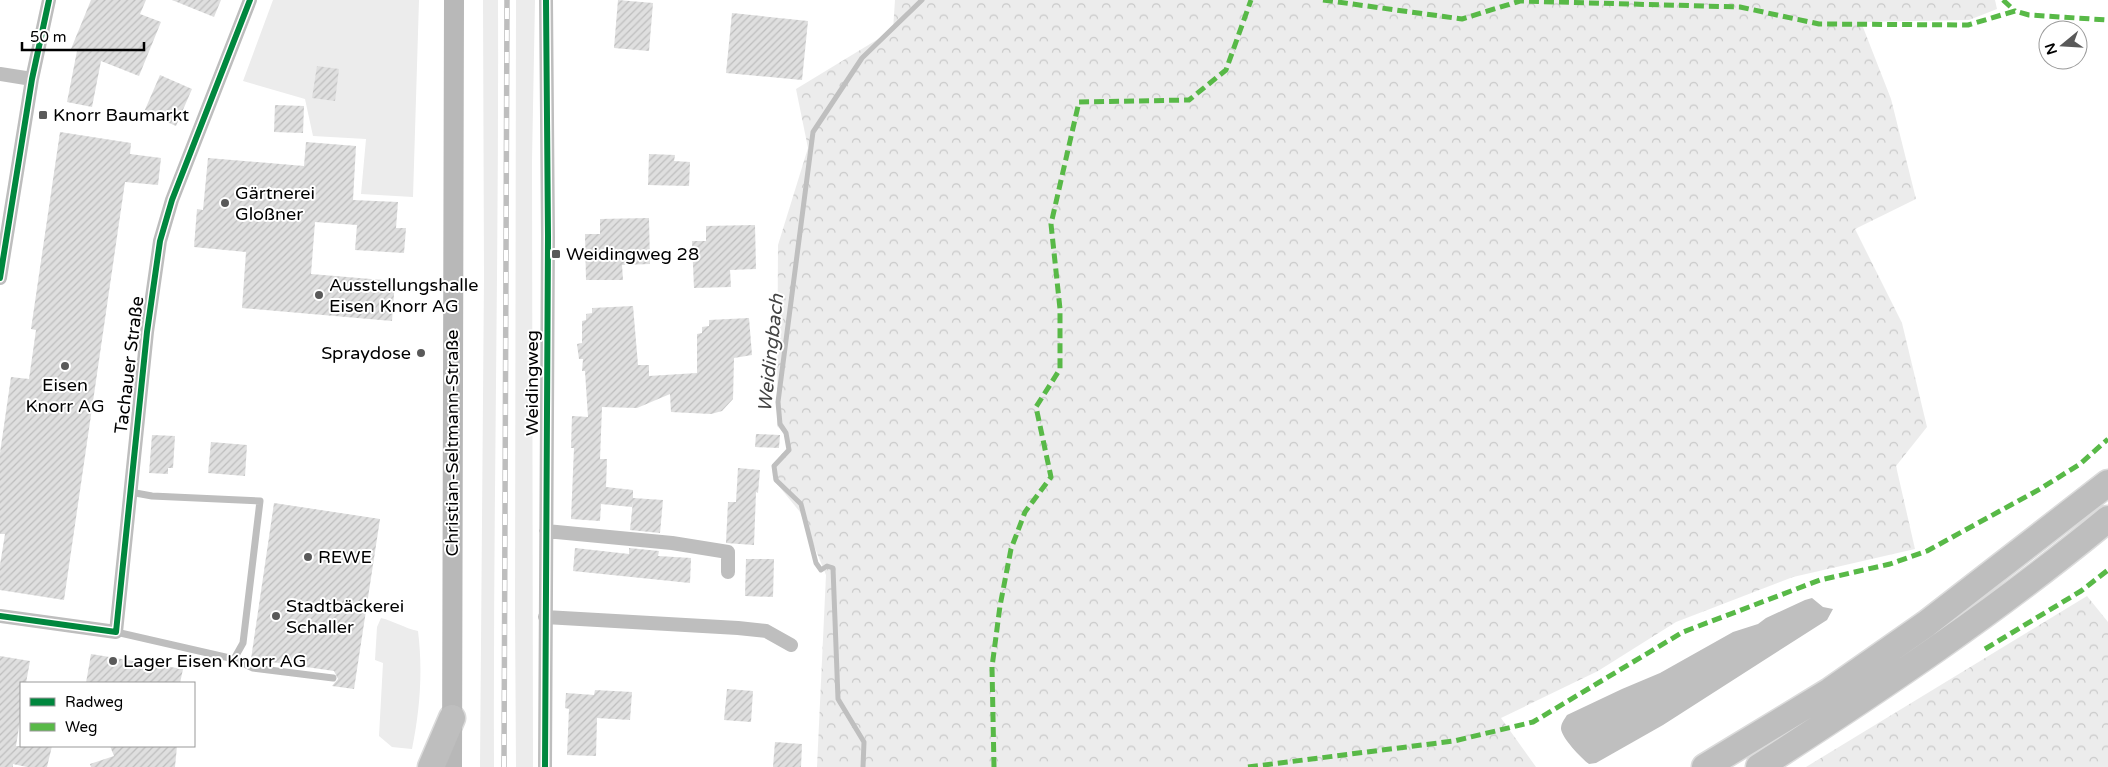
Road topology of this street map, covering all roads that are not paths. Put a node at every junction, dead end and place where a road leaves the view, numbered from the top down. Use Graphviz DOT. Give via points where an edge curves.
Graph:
graph roads {
  1 [pos="49,0"];
  2 [pos="250,0"];
  3 [pos="454,0"];
  4 [pos="546,0"];
  5 [pos="0,74"];
  6 [pos="32,79"];
  7 [pos="0,278"];
  8 [pos="2108,484"];
  9 [pos="130,492"];
  10 [pos="2108,519"];
  11 [pos="546,531"];
  12 [pos="728,572"];
  13 [pos="0,616"];
  14 [pos="545,617"];
  15 [pos="116,632"];
  16 [pos="792,645"];
  17 [pos="234,659"];
  18 [pos="333,678"];
  19 [pos="452,718"];
  20 [pos="431,767"];
  21 [pos="452,767"];
  22 [pos="545,767"];
  23 [pos="1705,767"];
  24 [pos="1759,767"];
  1 -- 6 [label="street"];
  2 -- 9 [label="street, Tachauer Straße" via="172,200 160,241 146,332"];
  3 -- 19 [label="main road, Christian-Seltmann-Straße"];
  4 -- 11 [label="street, Weidingweg"];
  5 -- 6 [label="street"];
  6 -- 7 [label="street"];
  8 -- 23 [label="highway" via="1926,624 1846,680"];
  9 -- 15 [label="street, Tachauer Straße"];
  9 -- 17 [label="lane" via="260,501 243,643"];
  10 -- 24 [label="highway" via="2061,558 1877,691"];
  11 -- 12 [label="street" via="672,543 728,552"];
  11 -- 14 [label="street, Weidingweg"];
  13 -- 15 [label="street"];
  14 -- 16 [label="street" via="766,631"];
  14 -- 22 [label="street, Weidingweg"];
  15 -- 17 [label="lane"];
  17 -- 18 [label="lane" via="253,668"];
  19 -- 20 [label="highway"];
  19 -- 21 [label="main road, Christian-Seltmann-Straße"];
}
